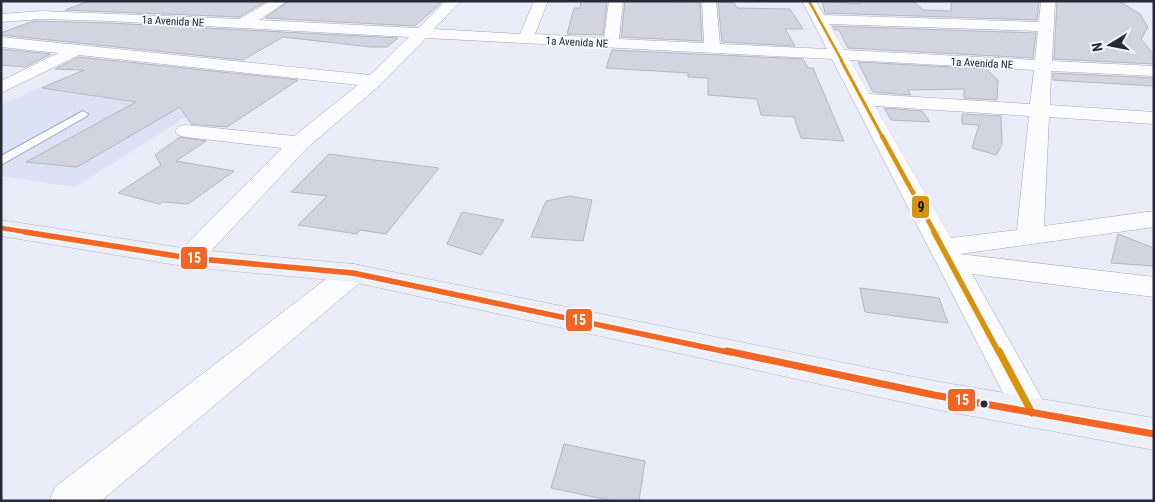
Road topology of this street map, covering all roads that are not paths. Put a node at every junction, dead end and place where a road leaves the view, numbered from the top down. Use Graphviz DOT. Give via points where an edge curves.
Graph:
graph roads {
  1 [pos="70,1"];
  2 [pos="280,1"];
  3 [pos="454,1"];
  4 [pos="542,1"];
  5 [pos="616,1"];
  6 [pos="709,1"];
  7 [pos="1048,1"];
  8 [pos="164,6"];
  9 [pos="814,10"];
  10 [pos="41,15"];
  11 [pos="1,18"];
  12 [pos="138,19"];
  13 [pos="241,25"];
  14 [pos="1046,27"];
  15 [pos="424,33"];
  16 [pos="525,39"];
  17 [pos="1,42"];
  18 [pos="611,44"];
  19 [pos="78,49"];
  20 [pos="712,49"];
  21 [pos="838,56"];
  22 [pos="1044,66"];
  23 [pos="1154,71"];
  24 [pos="374,81"];
  25 [pos="1,88"];
  26 [pos="862,99"];
  27 [pos="1040,111"];
  28 [pos="83,114"];
  29 [pos="1154,118"];
  30 [pos="185,131"];
  31 [pos="299,143"];
  32 [pos="1,161"];
  33 [pos="1154,219"];
  34 [pos="1,228"];
  35 [pos="1030,234"];
  36 [pos="947,255"];
  37 [pos="189,258"];
  38 [pos="353,274"];
  39 [pos="1154,287"];
  40 [pos="1032,413"];
  41 [pos="1154,434"];
  42 [pos="70,501"];
  1 -- 10 [label="street"];
  2 -- 13 [label="street"];
  3 -- 15 [label="street"];
  4 -- 16 [label="street"];
  5 -- 18 [label="street"];
  6 -- 20 [label="street"];
  7 -- 14 [label="street"];
  8 -- 12 [label="street"];
  9 -- 14 [label="street"];
  9 -- 21 [label="street"];
  10 -- 11 [label="street, 1a Avenida NE"];
  10 -- 12 [label="street, 1a Avenida NE"];
  12 -- 13 [label="street, 1a Avenida NE"];
  12 -- 19 [label="street"];
  13 -- 15 [label="street, 1a Avenida NE"];
  14 -- 22 [label="street"];
  15 -- 16 [label="street, 1a Avenida NE"];
  15 -- 24 [label="street"];
  16 -- 18 [label="street, 1a Avenida NE"];
  17 -- 19 [label="street"];
  18 -- 20 [label="street, 1a Avenida NE"];
  19 -- 24 [label="street"];
  19 -- 25 [label="street"];
  20 -- 21 [label="street, 1a Avenida NE"];
  21 -- 22 [label="street, 1a Avenida NE"];
  21 -- 26 [label="street"];
  22 -- 23 [label="street, 1a Avenida NE"];
  22 -- 27 [label="street"];
  24 -- 31 [label="street"];
  26 -- 27 [label="street"];
  26 -- 36 [label="street"];
  27 -- 29 [label="street"];
  27 -- 35 [label="street"];
  28 -- 32 [label="lane"];
  30 -- 31 [label="street"];
  31 -- 37 [label="street"];
  33 -- 35 [label="street"];
  34 -- 37 [label="main road"];
  35 -- 36 [label="street"];
  36 -- 39 [label="street"];
  36 -- 40 [label="street"];
  37 -- 38 [label="main road"];
  38 -- 40 [label="main road"];
  38 -- 42 [label="street"];
  40 -- 41 [label="main road"];
}
